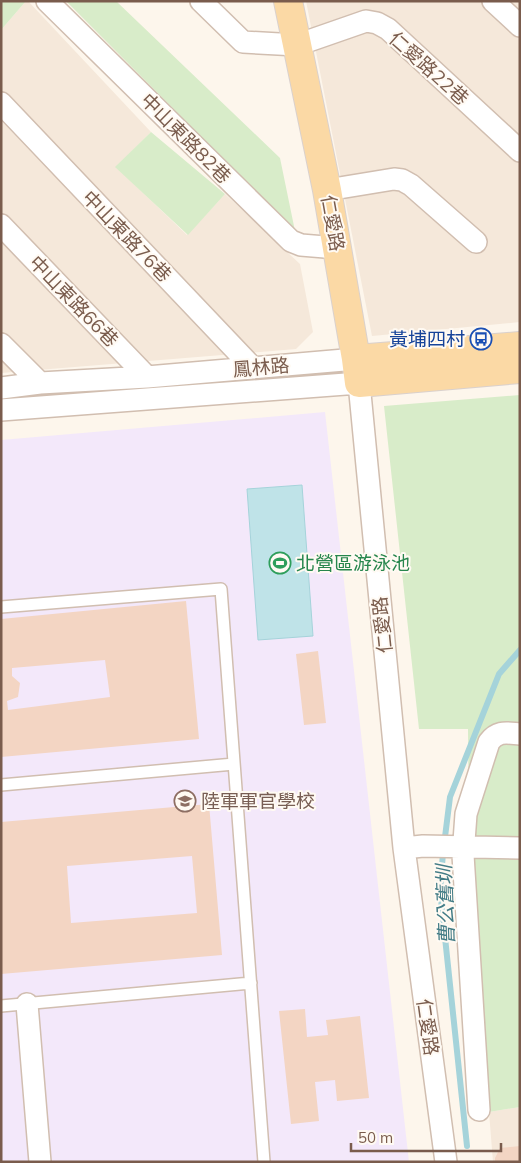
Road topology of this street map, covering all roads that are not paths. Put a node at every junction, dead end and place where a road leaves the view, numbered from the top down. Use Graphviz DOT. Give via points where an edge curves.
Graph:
graph roads {
  1 [pos="47,1"];
  2 [pos="201,1"];
  3 [pos="288,1"];
  4 [pos="493,1"];
  5 [pos="520,26"];
  6 [pos="297,45"];
  7 [pos="1,103"];
  8 [pos="520,151"];
  9 [pos="327,190"];
  10 [pos="1,226"];
  11 [pos="476,242"];
  12 [pos="337,248"];
  13 [pos="1,344"];
  14 [pos="520,346"];
  15 [pos="253,368"];
  16 [pos="520,369"];
  17 [pos="358,371"];
  18 [pos="147,377"];
  19 [pos="40,383"];
  20 [pos="1,388"];
  21 [pos="1,410"];
  22 [pos="1,607"];
  23 [pos="520,734"];
  24 [pos="234,764"];
  25 [pos="1,785"];
  26 [pos="458,846"];
  27 [pos="413,847"];
  28 [pos="520,848"];
  29 [pos="250,983"];
  30 [pos="27,1004"];
  31 [pos="1,1006"];
  32 [pos="479,1110"];
  33 [pos="40,1162"];
  34 [pos="264,1162"];
  35 [pos="446,1162"];
  1 -- 12 [label="street, 中山東路82巷" via="291,241"];
  2 -- 6 [label="street" via="243,42"];
  3 -- 6 [label="main road, 仁愛路"];
  4 -- 5 [label="street"];
  6 -- 8 [label="street, 仁愛路22巷" via="366,21 377,23 388,29"];
  6 -- 9 [label="main road, 仁愛路"];
  7 -- 15 [label="street, 中山東路76巷"];
  9 -- 11 [label="street" via="402,180 412,185"];
  9 -- 12 [label="main road, 仁愛路"];
  10 -- 18 [label="street, 中山東路66巷"];
  12 -- 17 [label="main road, 仁愛路"];
  13 -- 19 [label="street"];
  14 -- 17 [label="main road, 鳳林路"];
  15 -- 17 [label="street, 鳳林路"];
  15 -- 18 [label="street, 鳳林路"];
  16 -- 17 [label="main road, 鳳林路"];
  17 -- 21 [label="street, 鳳林路"];
  17 -- 27 [label="street, 仁愛路"];
  18 -- 19 [label="street, 鳳林路"];
  19 -- 20 [label="street, 鳳林路"];
  22 -- 24 [label="lane" via="221,589"];
  23 -- 26 [label="street" via="494,735 490,742"];
  24 -- 25 [label="lane"];
  24 -- 29 [label="lane"];
  26 -- 27 [label="street"];
  26 -- 28 [label="street"];
  26 -- 32 [label="street"];
  27 -- 35 [label="street, 仁愛路"];
  29 -- 30 [label="lane"];
  29 -- 34 [label="lane"];
  30 -- 31 [label="lane"];
  30 -- 33 [label="street"];
}
